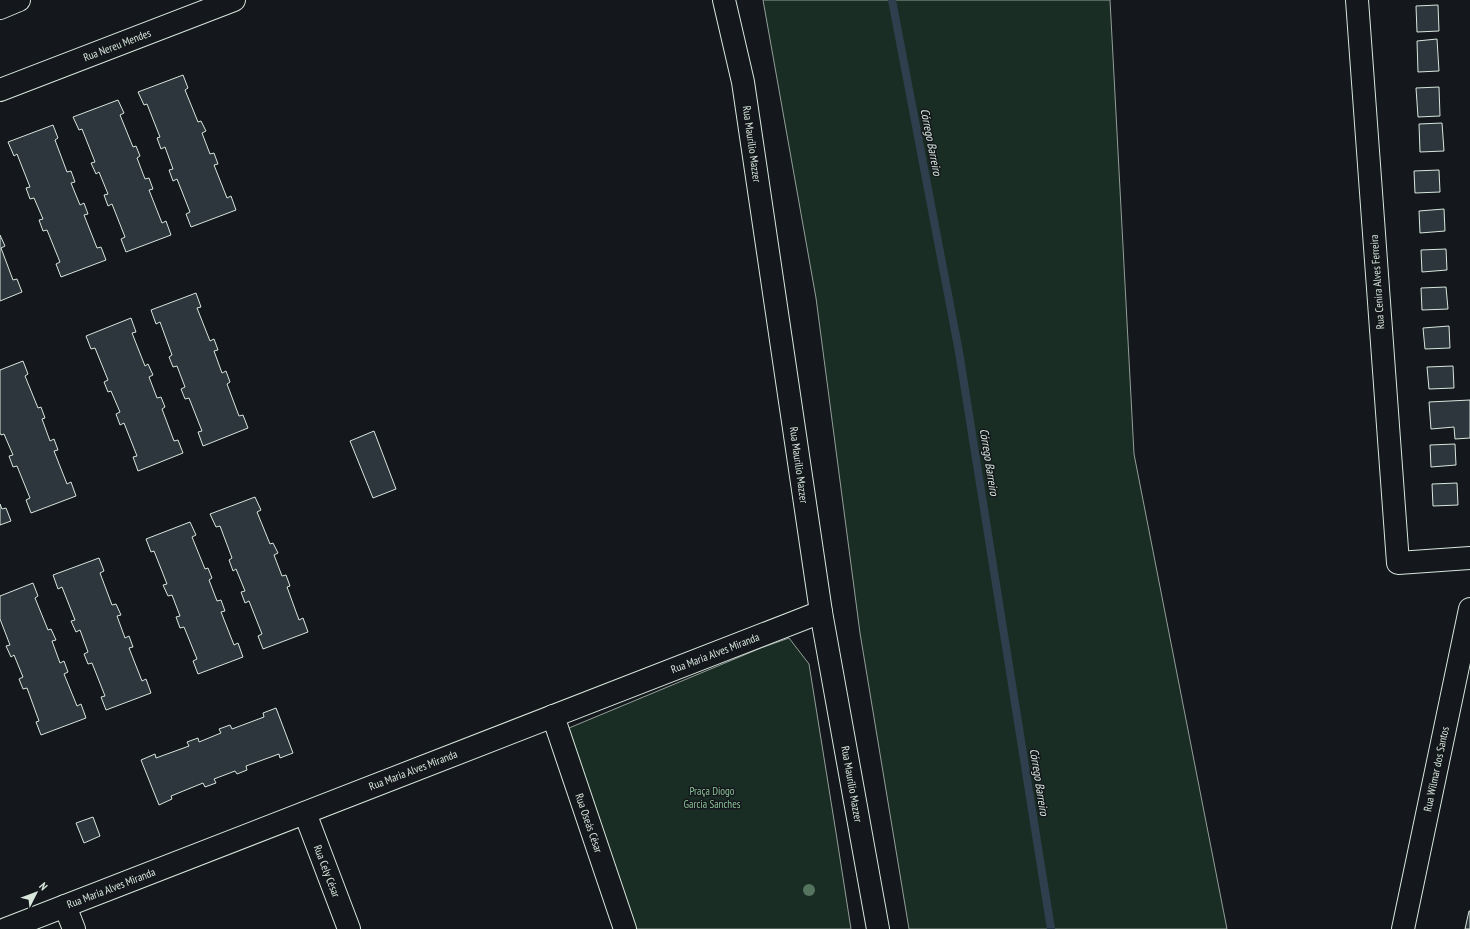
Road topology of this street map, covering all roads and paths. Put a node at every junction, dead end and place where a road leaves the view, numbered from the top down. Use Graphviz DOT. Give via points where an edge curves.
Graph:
graph roads {
  1 [pos="19,0"];
  2 [pos="234,0"];
  3 [pos="724,0"];
  4 [pos="1357,0"];
  5 [pos="0,8"];
  6 [pos="0,90"];
  7 [pos="1470,558"];
  8 [pos="1470,609"];
  9 [pos="820,612"];
  10 [pos="553,716"];
  11 [pos="305,813"];
  12 [pos="65,906"];
  13 [pos="6,929"];
  14 [pos="74,929"];
  15 [pos="349,929"];
  16 [pos="625,929"];
  17 [pos="878,929"];
  18 [pos="1403,929"];
  1 -- 5 [label="street"];
  2 -- 6 [label="street, Rua Nereu Mendes"];
  3 -- 9 [label="street, Rua Maurilio Mazzer" via="743,82"];
  4 -- 7 [label="street, Rua Cenira Alves Ferreira" via="1398,563"];
  8 -- 18 [label="street, Rua Wilmar dos Santos"];
  9 -- 10 [label="street, Rua Maria Alves Miranda"];
  9 -- 17 [label="street, Rua Maurilio Mazzer"];
  10 -- 11 [label="street, Rua Maria Alves Miranda"];
  10 -- 16 [label="street, Rua Oseás César"];
  11 -- 12 [label="street, Rua Maria Alves Miranda"];
  11 -- 15 [label="street, Rua Cely César"];
  12 -- 13 [label="street, Rua Maria Alves Miranda"];
  12 -- 14 [label="street"];
}
